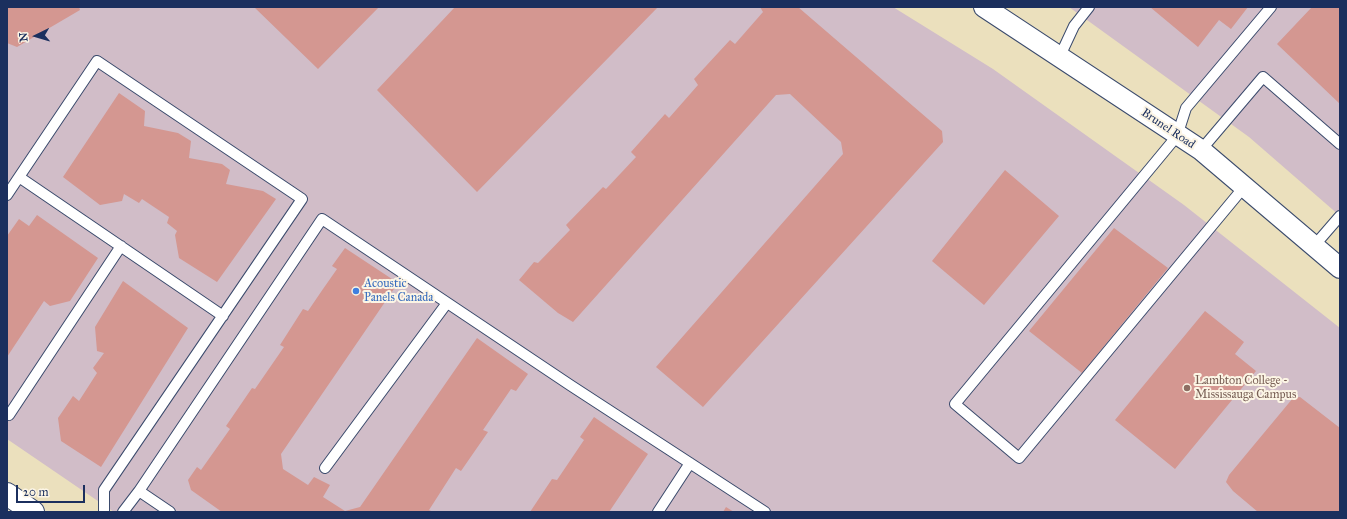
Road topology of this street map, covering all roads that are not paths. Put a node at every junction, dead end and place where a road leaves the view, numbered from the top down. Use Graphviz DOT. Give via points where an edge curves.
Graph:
graph roads {
  1 [pos="984,7"];
  2 [pos="1090,7"];
  3 [pos="1271,7"];
  4 [pos="1060,56"];
  5 [pos="1177,136"];
  6 [pos="1340,144"];
  7 [pos="1201,150"];
  8 [pos="19,177"];
  9 [pos="1244,187"];
  10 [pos="7,195"];
  11 [pos="1340,216"];
  12 [pos="121,246"];
  13 [pos="1314,246"];
  14 [pos="1340,268"];
  15 [pos="447,303"];
  16 [pos="223,316"];
  17 [pos="7,414"];
  18 [pos="690,463"];
  19 [pos="326,468"];
  20 [pos="139,492"];
  21 [pos="7,494"];
  22 [pos="33,512"];
  23 [pos="104,512"];
  24 [pos="123,512"];
  25 [pos="170,512"];
  26 [pos="658,512"];
  27 [pos="765,512"];
  1 -- 4 [label="street, Brunel Road"];
  2 -- 4 [label="lane" via="1074,26"];
  3 -- 5 [label="lane" via="1186,108"];
  4 -- 5 [label="street, Brunel Road"];
  5 -- 7 [label="street, Brunel Road"];
  5 -- 9 [label="lane" via="955,404 1019,458"];
  6 -- 7 [label="lane" via="1263,77"];
  7 -- 9 [label="street, Brunel Road"];
  8 -- 10 [label="lane"];
  8 -- 12 [label="lane"];
  8 -- 16 [label="lane" via="97,61 302,199"];
  9 -- 13 [label="street, Brunel Road"];
  11 -- 13 [label="lane"];
  12 -- 16 [label="lane"];
  12 -- 17 [label="lane" via="9,415"];
  13 -- 14 [label="street, Brunel Road"];
  15 -- 18 [label="lane"];
  15 -- 19 [label="lane"];
  15 -- 20 [label="lane" via="322,219"];
  16 -- 23 [label="lane" via="104,490"];
  18 -- 26 [label="lane"];
  18 -- 27 [label="lane"];
  20 -- 24 [label="lane"];
  20 -- 25 [label="lane"];
  21 -- 22 [label="main road"];
}
